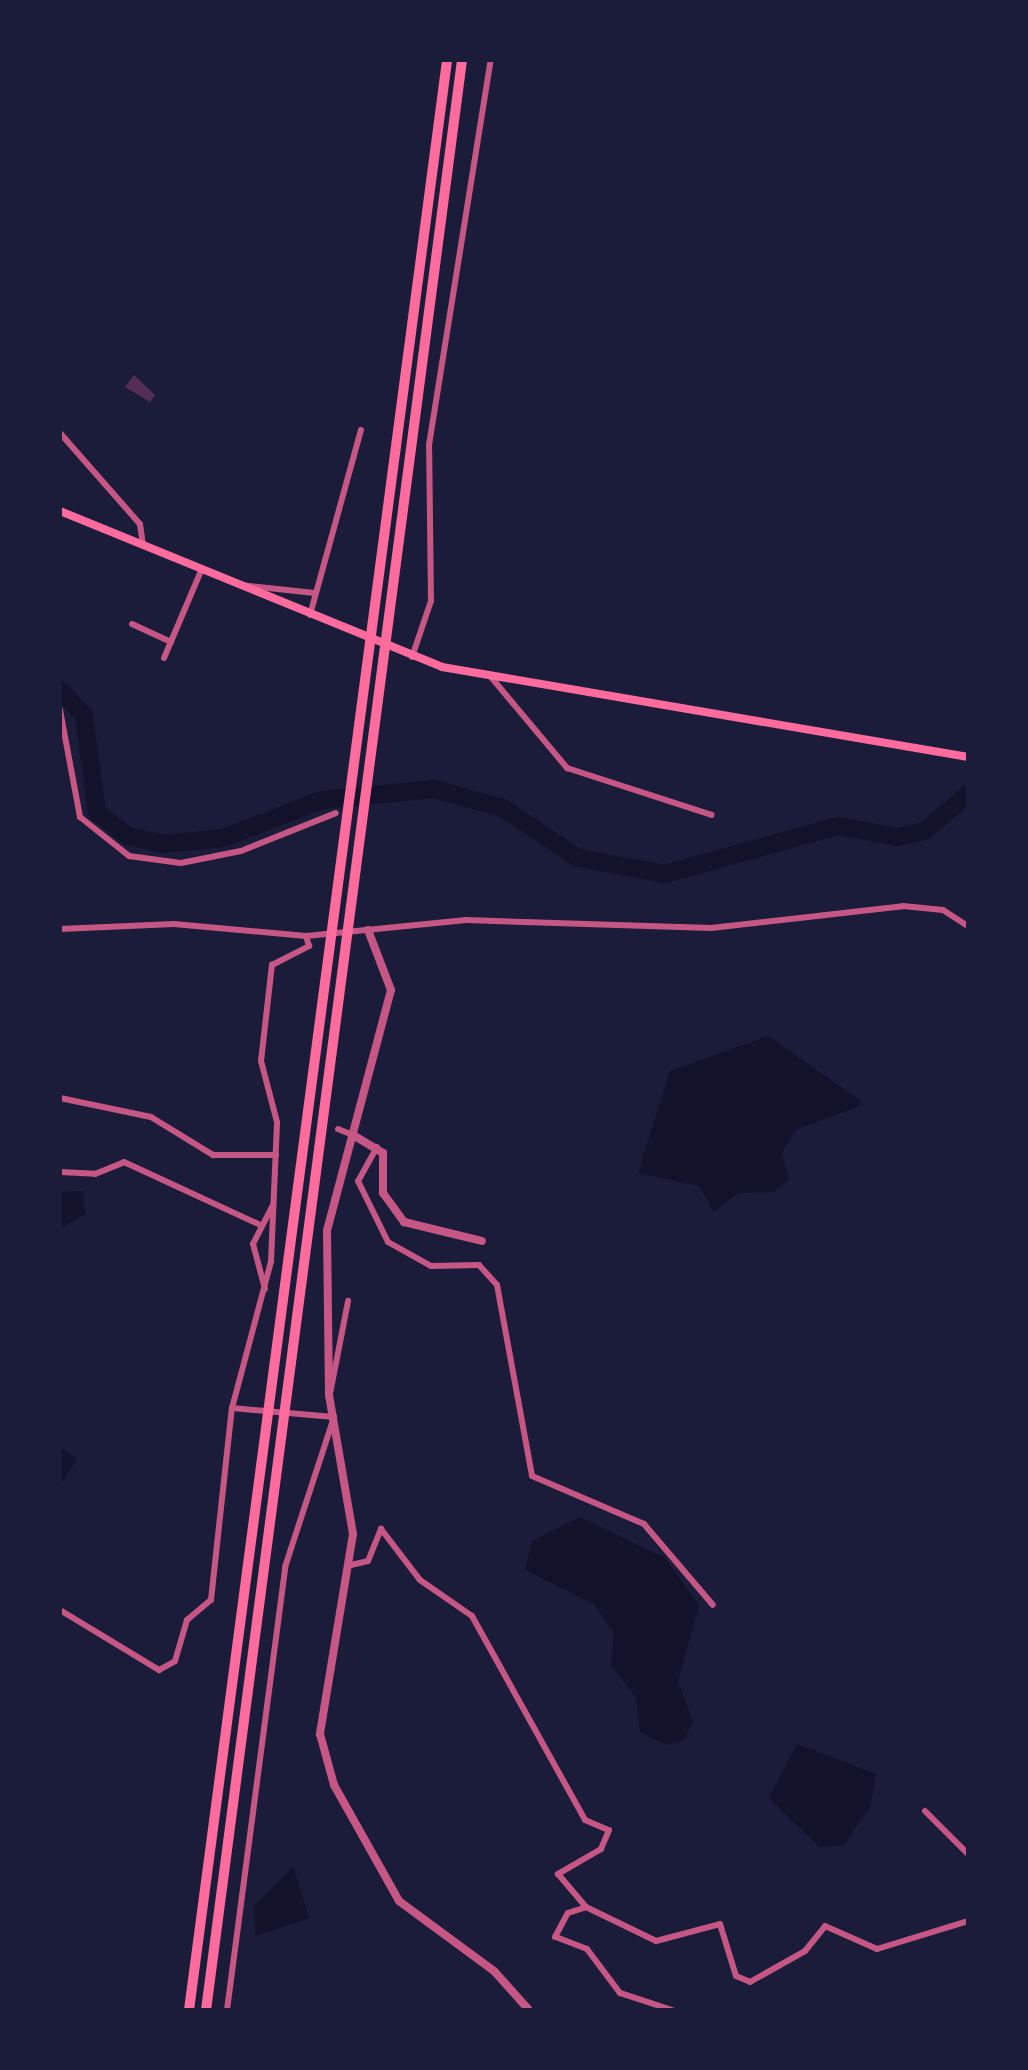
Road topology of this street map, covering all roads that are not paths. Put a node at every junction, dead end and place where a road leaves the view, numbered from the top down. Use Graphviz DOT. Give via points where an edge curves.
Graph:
graph roads {
  1 [pos="448,60"];
  2 [pos="462,60"];
  3 [pos="491,60"];
  4 [pos="490,73"];
  5 [pos="480,74"];
  6 [pos="361,430"];
  7 [pos="60,434"];
  8 [pos="60,510"];
  9 [pos="142,546"];
  10 [pos="201,571"];
  11 [pos="238,586"];
  12 [pos="315,593"];
  13 [pos="310,616"];
  14 [pos="132,624"];
  15 [pos="171,642"];
  16 [pos="412,657"];
  17 [pos="164,658"];
  18 [pos="491,677"];
  19 [pos="60,710"];
  20 [pos="968,757"];
  21 [pos="336,813"];
  22 [pos="712,815"];
  23 [pos="968,912"];
  24 [pos="956,916"];
  25 [pos="968,926"];
  26 [pos="60,929"];
  27 [pos="368,930"];
  28 [pos="306,936"];
  29 [pos="60,1098"];
  30 [pos="338,1129"];
  31 [pos="353,1135"];
  32 [pos="378,1146"];
  33 [pos="276,1155"];
  34 [pos="60,1172"];
  35 [pos="274,1204"];
  36 [pos="258,1224"];
  37 [pos="482,1241"];
  38 [pos="265,1289"];
  39 [pos="348,1301"];
  40 [pos="329,1394"];
  41 [pos="237,1409"];
  42 [pos="334,1417"];
  43 [pos="351,1565"];
  44 [pos="713,1605"];
  45 [pos="60,1610"];
  46 [pos="925,1811"];
  47 [pos="968,1854"];
  48 [pos="586,1907"];
  49 [pos="968,1921"];
  50 [pos="189,2010"];
  51 [pos="206,2010"];
  52 [pos="227,2010"];
  53 [pos="529,2010"];
  54 [pos="672,2010"];
  1 -- 50 [label="highway"];
  2 -- 51 [label="highway"];
  3 -- 4 [label="street"];
  4 -- 5 [label="street"];
  4 -- 16 [label="street" via="429,445 431,601"];
  6 -- 12 [label="street"];
  7 -- 9 [label="street" via="140,524"];
  8 -- 9 [label="main road"];
  9 -- 10 [label="main road"];
  10 -- 11 [label="main road"];
  10 -- 15 [label="street"];
  11 -- 12 [label="street" via="246,579"];
  11 -- 13 [label="main road"];
  12 -- 13 [label="street"];
  13 -- 16 [label="main road"];
  14 -- 15 [label="street"];
  15 -- 17 [label="street"];
  16 -- 18 [label="main road"];
  18 -- 20 [label="main road"];
  18 -- 22 [label="street" via="567,768"];
  19 -- 21 [label="street" via="80,817 130,856 182,863 228,854"];
  23 -- 24 [label="street"];
  24 -- 25 [label="street"];
  24 -- 27 [label="street" via="904,906 710,928 466,920"];
  26 -- 28 [label="street" via="174,924"];
  27 -- 28 [label="street"];
  27 -- 31 [label="street" via="391,990"];
  28 -- 33 [label="street" via="309,946 272,964 262,1061 280,1122"];
  29 -- 33 [label="street" via="152,1117 214,1155"];
  30 -- 31 [label="street"];
  31 -- 32 [label="street"];
  31 -- 40 [label="street" via="327,1231"];
  32 -- 37 [label="street" via="384,1194 404,1222"];
  32 -- 44 [label="street" via="358,1181 388,1242 431,1266 479,1265 497,1285 532,1476 644,1524"];
  33 -- 35 [label="street"];
  34 -- 36 [label="street" via="95,1174 124,1162"];
  35 -- 36 [label="street"];
  35 -- 38 [label="street"];
  36 -- 38 [label="street" via="254,1252"];
  38 -- 41 [label="street"];
  39 -- 40 [label="street"];
  40 -- 42 [label="street"];
  41 -- 42 [label="street"];
  41 -- 45 [label="street" via="211,1600 188,1620 176,1661 147,1665"];
  42 -- 43 [label="street" via="351,1495"];
  42 -- 52 [label="street" via="285,1567"];
  43 -- 48 [label="street" via="368,1561 380,1529 420,1580 472,1616 585,1820 609,1830 601,1849 558,1874"];
  43 -- 53 [label="street" via="318,1709 334,1786 399,1902 494,1970"];
  46 -- 47 [label="street"];
  48 -- 49 [label="street" via="656,1941 720,1924 736,1976 750,1982 805,1951 825,1926 877,1949"];
  48 -- 54 [label="street" via="568,1913 555,1937 588,1949 620,1993"];
}
